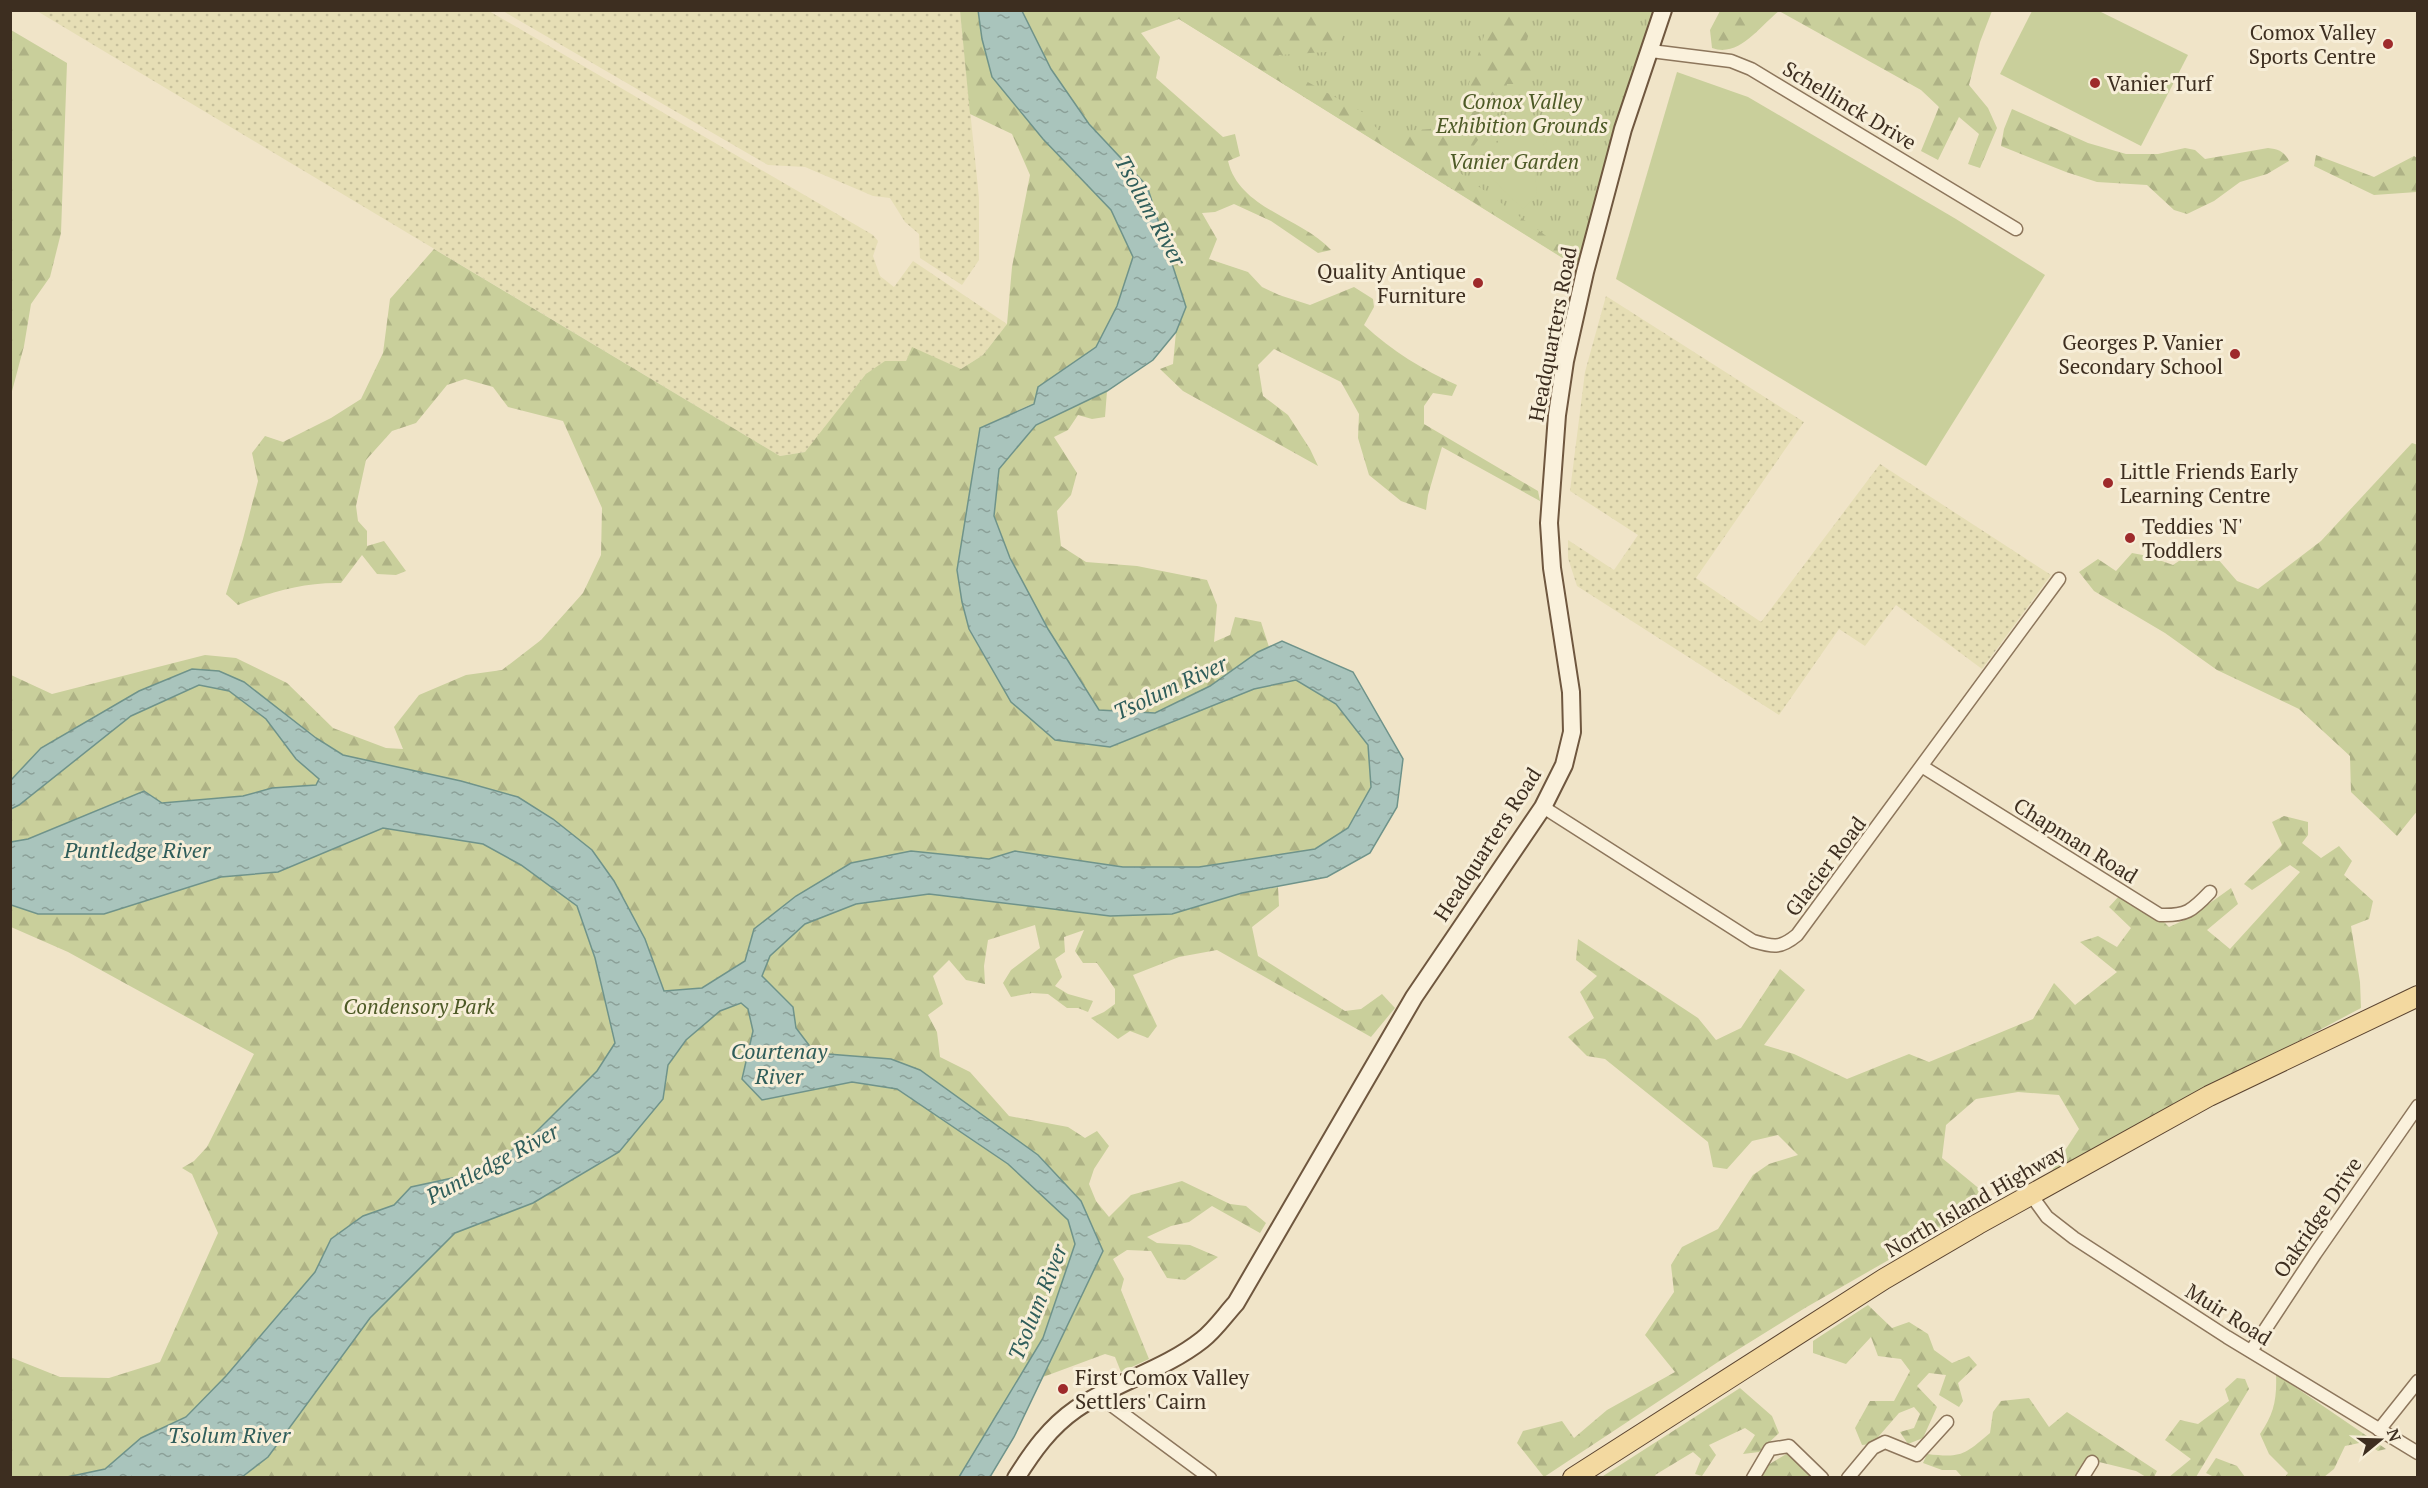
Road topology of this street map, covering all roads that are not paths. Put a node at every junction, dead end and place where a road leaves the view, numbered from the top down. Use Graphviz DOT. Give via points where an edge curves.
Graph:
graph roads {
  1 [pos="1663,10"];
  2 [pos="1651,51"];
  3 [pos="2016,229"];
  4 [pos="2059,579"];
  5 [pos="1923,767"];
  6 [pos="1543,807"];
  7 [pos="2210,892"];
  8 [pos="2418,996"];
  9 [pos="2418,1106"];
  10 [pos="2031,1195"];
  11 [pos="2251,1351"];
  12 [pos="2418,1381"];
  13 [pos="1099,1396"];
  14 [pos="1947,1422"];
  15 [pos="2379,1430"];
  16 [pos="2418,1453"];
  17 [pos="2092,1462"];
  18 [pos="1016,1478"];
  19 [pos="1210,1478"];
  20 [pos="1573,1478"];
  21 [pos="1753,1478"];
  22 [pos="1822,1478"];
  23 [pos="1848,1478"];
  24 [pos="2082,1478"];
  1 -- 2 [label="main road, Headquarters Road"];
  2 -- 3 [label="street, Schellinck Drive" via="1731,61 1751,69"];
  2 -- 6 [label="main road, Headquarters Road" via="1623,129 1586,272 1557,415 1549,524 1572,732 1564,765"];
  4 -- 5 [label="street, Glacier Road"];
  5 -- 6 [label="street, Glacier Road" via="1797,935 1785,945 1753,941"];
  5 -- 7 [label="street, Chapman Road" via="2160,915 2176,916 2194,910"];
  6 -- 13 [label="main road, Headquarters Road" via="1414,997 1236,1303 1203,1340"];
  8 -- 10 [label="main road, North Island Highway" via="2209,1096"];
  9 -- 11 [label="street, Oakridge Drive"];
  10 -- 11 [label="street, Muir Road" via="2056,1226"];
  10 -- 20 [label="main road, North Island Highway" via="1884,1279"];
  11 -- 15 [label="street, Muir Road"];
  12 -- 15 [label="street"];
  13 -- 18 [label="main road, Headquarters Road" via="1060,1421 1037,1445"];
  13 -- 19 [label="street"];
  14 -- 23 [label="street" via="1917,1455 1885,1442 1873,1448"];
  15 -- 16 [label="street, Muir Road"];
  17 -- 24 [label="street"];
  21 -- 22 [label="street" via="1770,1449 1789,1446"];
}
